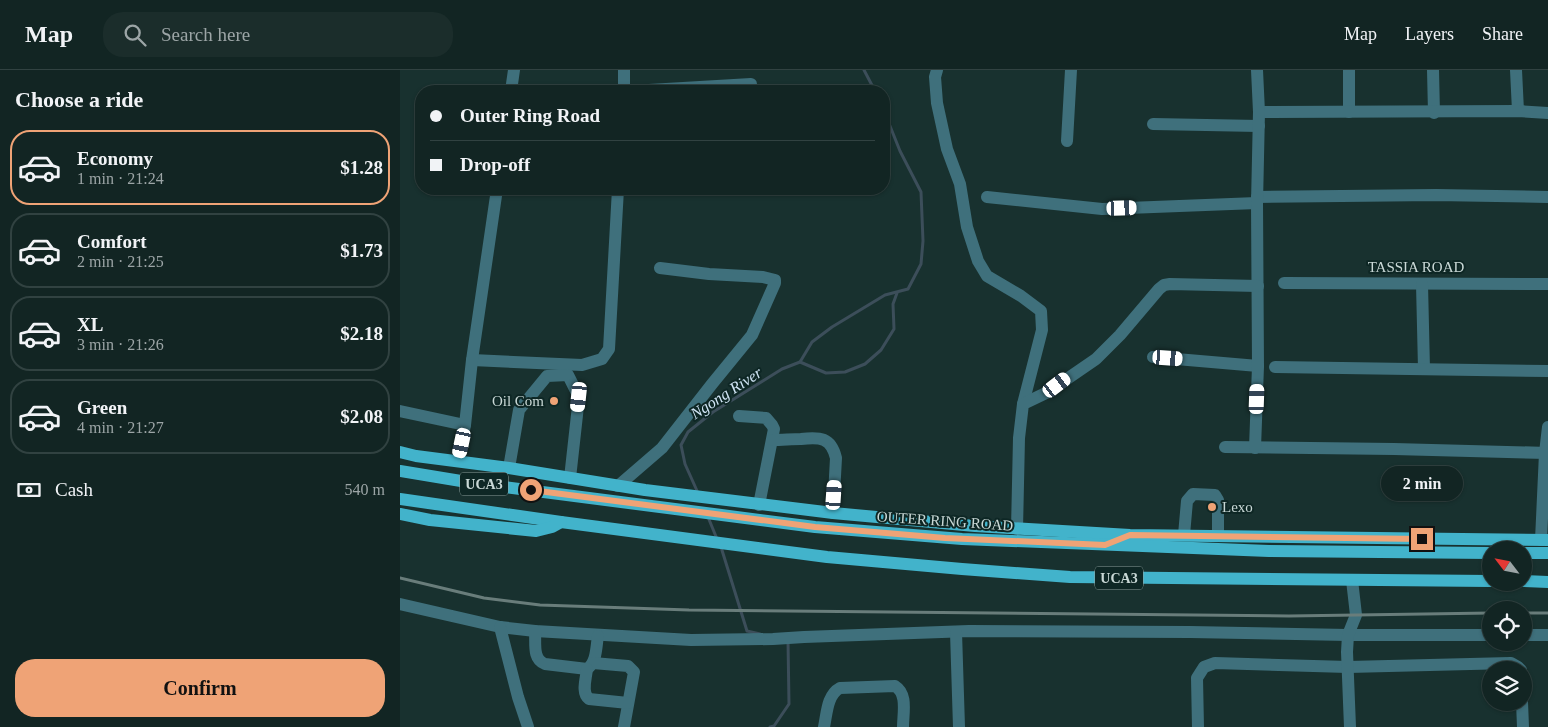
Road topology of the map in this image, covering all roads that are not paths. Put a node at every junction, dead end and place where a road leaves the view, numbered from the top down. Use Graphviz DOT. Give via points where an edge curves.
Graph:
graph roads {
  1 [pos="514,70"];
  2 [pos="624,70"];
  3 [pos="937,70"];
  4 [pos="1071,70"];
  5 [pos="1257,70"];
  6 [pos="1349,70"];
  7 [pos="1433,70"];
  8 [pos="1516,70"];
  9 [pos="751,84"];
  10 [pos="512,85"];
  11 [pos="624,85"];
  12 [pos="734,85"];
  13 [pos="1518,111"];
  14 [pos="1259,112"];
  15 [pos="1349,112"];
  16 [pos="1434,112"];
  17 [pos="1548,113"];
  18 [pos="1153,124"];
  19 [pos="1259,126"];
  20 [pos="1067,141"];
  21 [pos="496,195"];
  22 [pos="618,195"];
  23 [pos="987,197"];
  24 [pos="1548,197"];
  25 [pos="1257,200"];
  26 [pos="660,268"];
  27 [pos="1284,283"];
  28 [pos="1422,284"];
  29 [pos="1548,284"];
  30 [pos="1258,286"];
  31 [pos="1153,357"];
  32 [pos="472,360"];
  33 [pos="1258,366"];
  34 [pos="1275,367"];
  35 [pos="1424,370"];
  36 [pos="1548,371"];
  37 [pos="1023,404"];
  38 [pos="400,411"];
  39 [pos="739,416"];
  40 [pos="465,425"];
  41 [pos="1548,427"];
  42 [pos="772,440"];
  43 [pos="1224,447"];
  44 [pos="1255,448"];
  45 [pos="400,452"];
  46 [pos="1546,453"];
  47 [pos="458,461"];
  48 [pos="509,468"];
  49 [pos="400,471"];
  50 [pos="570,478"];
  51 [pos="618,486"];
  52 [pos="400,499"];
  53 [pos="759,504"];
  54 [pos="400,514"];
  55 [pos="838,514"];
  56 [pos="561,522"];
  57 [pos="1016,529"];
  58 [pos="862,532"];
  59 [pos="1130,535"];
  60 [pos="1184,535"];
  61 [pos="1218,536"];
  62 [pos="1544,540"];
  63 [pos="1105,545"];
  64 [pos="1482,553"];
  65 [pos="1532,553"];
  66 [pos="1548,553"];
  67 [pos="1352,580"];
  68 [pos="1482,581"];
  69 [pos="1532,581"];
  70 [pos="1548,582"];
  71 [pos="400,604"];
  72 [pos="500,627"];
  73 [pos="535,631"];
  74 [pos="956,632"];
  75 [pos="1348,635"];
  76 [pos="1482,635"];
  77 [pos="1532,635"];
  78 [pos="1548,635"];
  79 [pos="598,636"];
  80 [pos="1482,664"];
  81 [pos="590,666"];
  82 [pos="1348,667"];
  83 [pos="628,703"];
  84 [pos="1522,711"];
  85 [pos="528,727"];
  86 [pos="624,727"];
  87 [pos="824,727"];
  88 [pos="903,727"];
  89 [pos="959,727"];
  90 [pos="1198,727"];
  91 [pos="1350,727"];
  92 [pos="1523,727"];
  1 -- 10 [label="street"];
  2 -- 11 [label="street"];
  3 -- 37 [label="street" via="937,102 945,140 960,184 967,227 978,261 987,276 1041,311 1042,330"];
  4 -- 20 [label="street"];
  5 -- 14 [label="street"];
  6 -- 15 [label="street"];
  7 -- 16 [label="street"];
  8 -- 13 [label="street"];
  9 -- 12 [label="street"];
  13 -- 16 [label="street"];
  13 -- 17 [label="street"];
  14 -- 15 [label="street"];
  14 -- 19 [label="street"];
  15 -- 16 [label="street"];
  18 -- 19 [label="street"];
  19 -- 25 [label="street"];
  21 -- 32 [label="street"];
  22 -- 32 [label="street" via="608,349 602,359 582,365"];
  23 -- 25 [label="street" via="1102,209"];
  24 -- 25 [label="street" via="1436,195"];
  25 -- 30 [label="street"];
  26 -- 51 [label="street" via="758,276 772,278 775,283 752,335 662,448"];
  27 -- 28 [label="street, TASSIA ROAD"];
  28 -- 29 [label="street, TASSIA ROAD"];
  28 -- 35 [label="street"];
  30 -- 33 [label="street"];
  30 -- 37 [label="street" via="1164,285 1096,359 1048,392"];
  31 -- 33 [label="street"];
  32 -- 40 [label="street"];
  33 -- 44 [label="street"];
  34 -- 35 [label="street"];
  35 -- 36 [label="street"];
  37 -- 57 [label="street"];
  38 -- 40 [label="street"];
  39 -- 42 [label="street" via="766,418 774,430"];
  40 -- 47 [label="street"];
  41 -- 46 [label="street"];
  42 -- 53 [label="street"];
  42 -- 55 [label="street" via="818,438 829,444 836,458"];
  43 -- 44 [label="street"];
  44 -- 46 [label="street"];
  45 -- 47 [label="main road, UCA3"];
  46 -- 62 [label="street"];
  47 -- 48 [label="main road, UCA3"];
  48 -- 50 [label="main road, UCA3"];
  48 -- 50 [label="street" via="519,410 547,376 568,375 579,397"];
  49 -- 58 [label="main road, OUTER RING ROAD / UCA3"];
  50 -- 51 [label="main road, UCA3"];
  51 -- 53 [label="main road, UCA3"];
  52 -- 56 [label="main road, UCA3"];
  53 -- 55 [label="main road, UCA3"];
  54 -- 56 [label="main road, UCA3" via="536,532"];
  55 -- 57 [label="main road, UCA3"];
  55 -- 58 [label="main road"];
  56 -- 67 [label="main road, UCA3" via="827,557 1070,577"];
  57 -- 59 [label="main road, UCA3"];
  58 -- 63 [label="main road, OUTER RING ROAD / UCA3"];
  59 -- 60 [label="main road, UCA3"];
  59 -- 63 [label="main road"];
  60 -- 61 [label="main road, UCA3"];
  60 -- 61 [label="street" via="1187,501 1193,494 1215,496 1218,500"];
  61 -- 62 [label="main road, UCA3"];
  63 -- 64 [label="main road, OUTER RING ROAD / UCA3" via="1269,551"];
  65 -- 66 [label="main road"];
  67 -- 68 [label="main road, UCA3"];
  67 -- 75 [label="street" via="1356,615"];
  69 -- 70 [label="main road"];
  71 -- 72 [label="street"];
  72 -- 73 [label="street"];
  72 -- 85 [label="street"];
  73 -- 79 [label="street"];
  73 -- 81 [label="street" via="536,657 540,662"];
  74 -- 75 [label="street"];
  74 -- 79 [label="street" via="691,640"];
  74 -- 89 [label="street"];
  75 -- 76 [label="street"];
  75 -- 82 [label="street"];
  77 -- 78 [label="street"];
  79 -- 81 [label="street"];
  80 -- 82 [label="street"];
  81 -- 83 [label="street" via="587,698"];
  81 -- 83 [label="street" via="628,666 633,669"];
  82 -- 90 [label="street" via="1215,664 1204,667 1197,678"];
  82 -- 91 [label="street"];
  83 -- 86 [label="street"];
  84 -- 92 [label="street"];
  87 -- 88 [label="street" via="834,691 840,688 896,686 904,695"];
}
